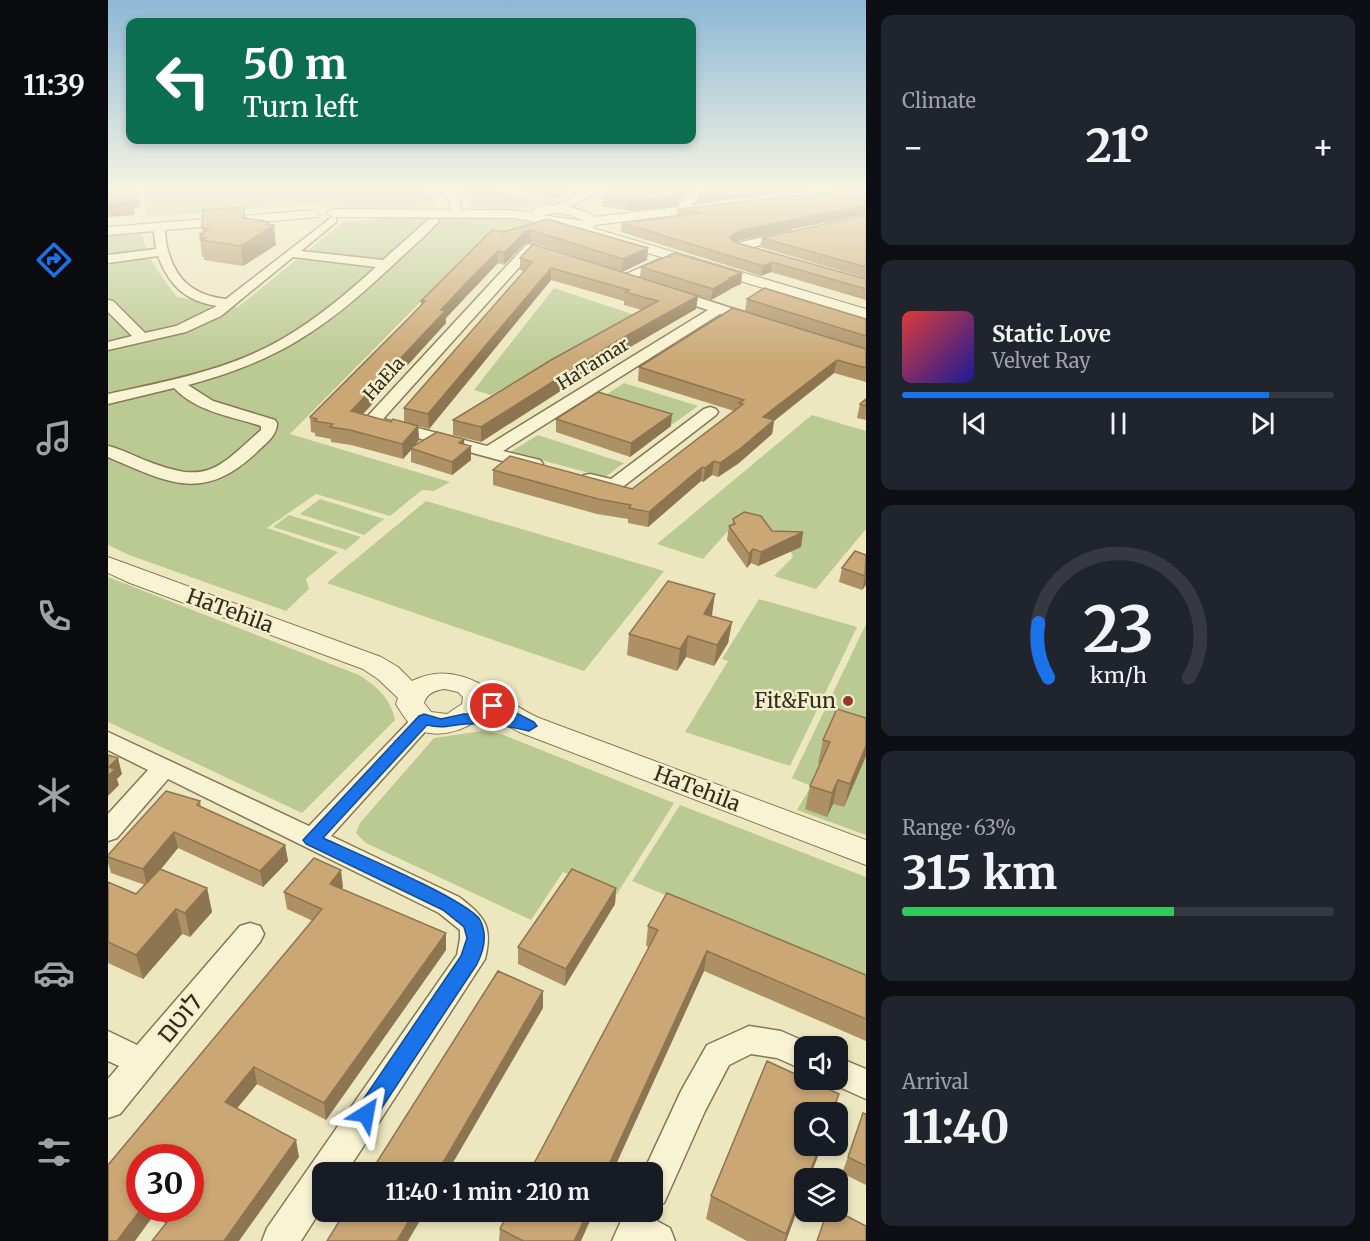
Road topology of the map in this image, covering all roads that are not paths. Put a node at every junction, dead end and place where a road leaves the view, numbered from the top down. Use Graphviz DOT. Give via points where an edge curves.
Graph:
graph roads {
  1 [pos="160,248"];
  2 [pos="295,248"];
  3 [pos="404,248"];
  4 [pos="646,248"];
  5 [pos="740,248"];
  6 [pos="161,252"];
  7 [pos="291,253"];
  8 [pos="758,253"];
  9 [pos="674,256"];
  10 [pos="561,258"];
  11 [pos="108,259"];
  12 [pos="386,264"];
  13 [pos="228,303"];
  14 [pos="108,304"];
  15 [pos="718,309"];
  16 [pos="866,316"];
  17 [pos="770,325"];
  18 [pos="143,339"];
  19 [pos="108,346"];
  20 [pos="177,383"];
  21 [pos="108,399"];
  22 [pos="710,412"];
  23 [pos="108,451"];
  24 [pos="489,452"];
  25 [pos="549,468"];
  26 [pos="571,474"];
  27 [pos="108,564"];
  28 [pos="352,655"];
  29 [pos="446,680"];
  30 [pos="475,693"];
  31 [pos="418,708"];
  32 [pos="464,719"];
  33 [pos="529,726"];
  34 [pos="108,740"];
  35 [pos="164,768"];
  36 [pos="108,831"];
  37 [pos="312,840"];
  38 [pos="866,853"];
  39 [pos="250,934"];
  40 [pos="108,1045"];
  41 [pos="794,1051"];
  42 [pos="142,1063"];
  43 [pos="848,1076"];
  44 [pos="866,1085"];
  45 [pos="108,1103"];
  46 [pos="333,1162"];
  47 [pos="663,1167"];
  48 [pos="312,1193"];
  49 [pos="280,1241"];
  1 -- 6 [label="street"];
  2 -- 7 [label="street"];
  3 -- 12 [label="street"];
  4 -- 9 [label="street"];
  5 -- 8 [label="street"];
  6 -- 11 [label="street"];
  6 -- 13 [label="street" via="173,274 190,292"];
  7 -- 12 [label="street"];
  7 -- 13 [label="street"];
  9 -- 15 [label="street" via="618,276"];
  9 -- 16 [label="street"];
  10 -- 24 [label="street, HaEla" via="530,248 372,421"];
  12 -- 20 [label="street" via="317,323 285,344 234,367"];
  13 -- 18 [label="street" via="194,323"];
  14 -- 18 [label="street"];
  15 -- 17 [label="street"];
  15 -- 24 [label="street, HaTamar"];
  18 -- 19 [label="street"];
  20 -- 21 [label="street"];
  20 -- 23 [label="street" via="214,407 269,423 269,431 224,469 201,479 171,474"];
  22 -- 26 [label="street" via="614,485"];
  24 -- 25 [label="street, HaEla"];
  27 -- 28 [label="street, HaTehila"];
  28 -- 29 [label="street, HaTehila"];
  28 -- 31 [label="street, HaTehila" via="388,673"];
  29 -- 30 [label="street" via="467,686"];
  29 -- 31 [label="street" via="424,685"];
  30 -- 32 [label="street" via="476,707"];
  30 -- 33 [label="street, HaTehila"];
  31 -- 32 [label="street" via="441,724"];
  31 -- 37 [label="street"];
  32 -- 33 [label="street, HaTehila"];
  33 -- 38 [label="street, HaTehila"];
  34 -- 35 [label="street"];
  35 -- 36 [label="street"];
  35 -- 37 [label="street"];
  37 -- 46 [label="street" via="449,905 472,923 476,938 470,959"];
  39 -- 42 [label="street, לוטם"];
  40 -- 42 [label="street"];
  41 -- 47 [label="street" via="749,1040 718,1055"];
  42 -- 45 [label="street, לוטם"];
  43 -- 44 [label="street"];
  48 -- 49 [label="street"];
}
